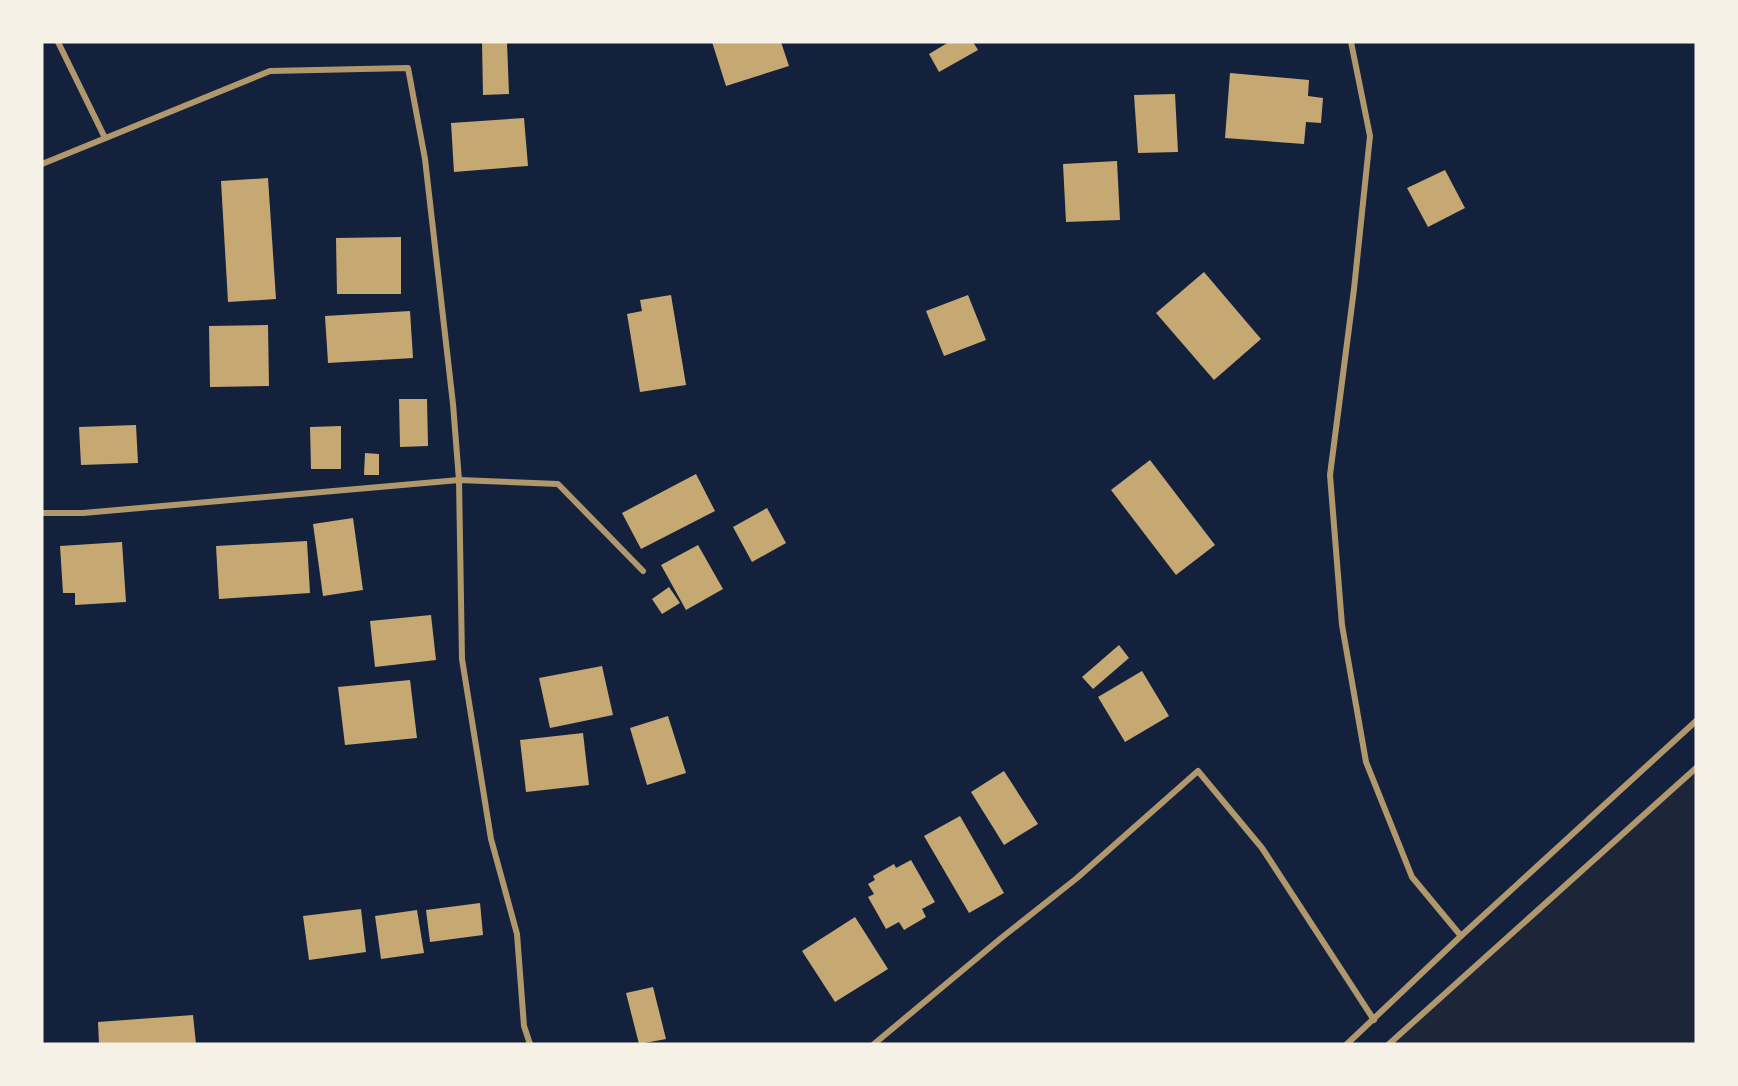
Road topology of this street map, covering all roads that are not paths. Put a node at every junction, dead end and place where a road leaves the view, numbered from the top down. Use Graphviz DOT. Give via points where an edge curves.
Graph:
graph roads {
  1 [pos="58,42"];
  2 [pos="1351,42"];
  3 [pos="105,138"];
  4 [pos="42,164"];
  5 [pos="459,480"];
  6 [pos="42,513"];
  7 [pos="643,571"];
  8 [pos="1696,721"];
  9 [pos="1696,768"];
  10 [pos="1461,936"];
  11 [pos="1374,1020"];
  12 [pos="530,1044"];
  13 [pos="874,1044"];
  14 [pos="1347,1044"];
  15 [pos="1389,1044"];
  1 -- 3 [label="street"];
  2 -- 10 [label="street" via="1370,136 1330,475 1342,625 1366,762 1412,877"];
  3 -- 4 [label="street"];
  3 -- 5 [label="street" via="270,71 408,68 425,159"];
  5 -- 6 [label="street" via="82,513"];
  5 -- 7 [label="street" via="558,484"];
  5 -- 12 [label="street" via="462,659 492,839 517,934"];
  8 -- 10 [label="street"];
  9 -- 15 [label="street"];
  10 -- 11 [label="street"];
  11 -- 13 [label="street" via="1262,848 1197,771 1077,878"];
  11 -- 14 [label="street"];
}
